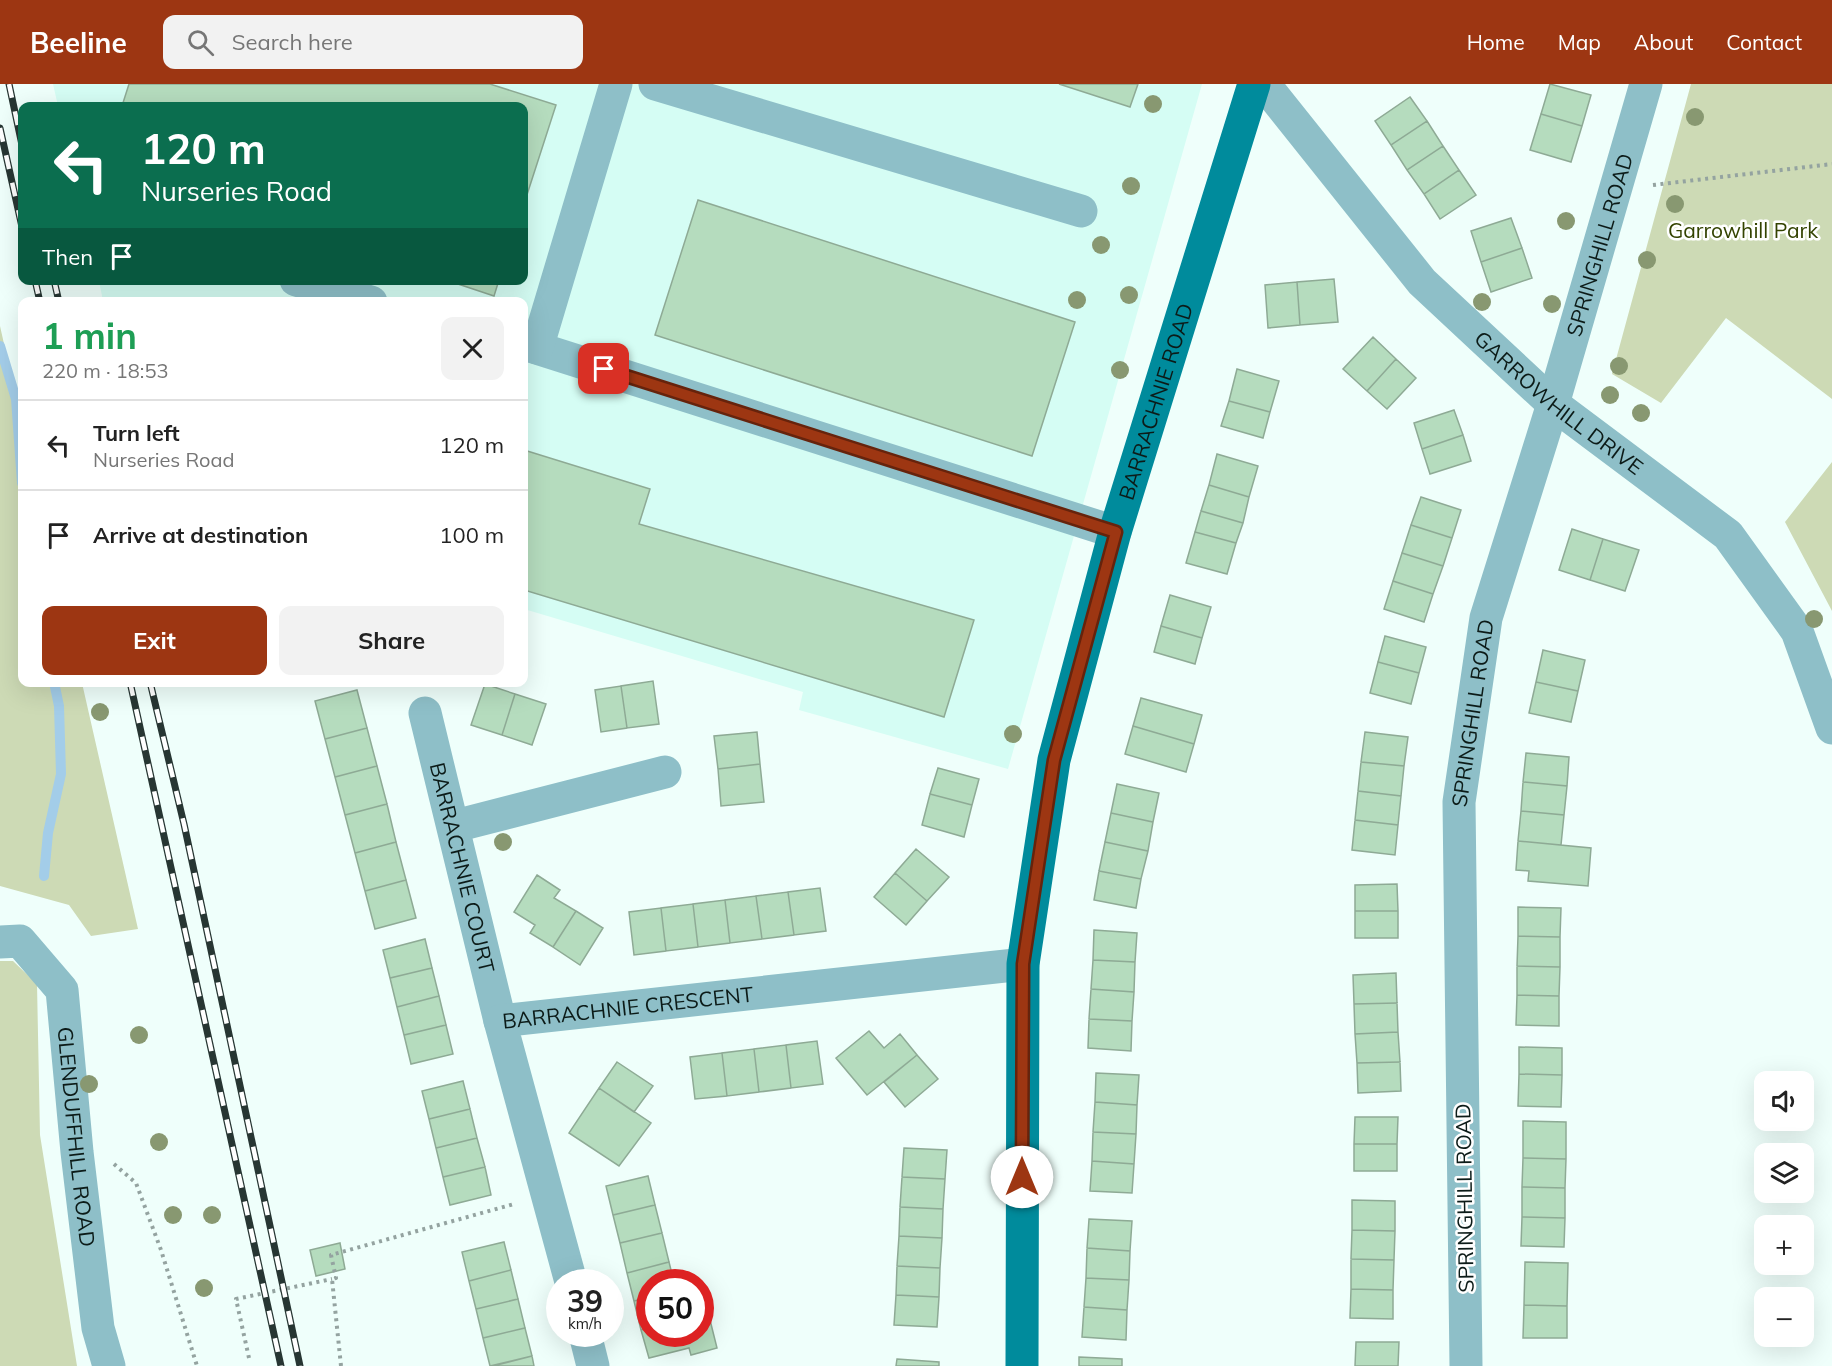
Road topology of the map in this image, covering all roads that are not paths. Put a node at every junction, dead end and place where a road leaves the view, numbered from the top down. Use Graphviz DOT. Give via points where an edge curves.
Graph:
graph roads {
  1 [pos="615,84"];
  2 [pos="656,84"];
  3 [pos="1254,84"];
  4 [pos="1263,84"];
  5 [pos="1646,84"];
  6 [pos="1081,211"];
  7 [pos="313,285"];
  8 [pos="354,297"];
  9 [pos="530,346"];
  10 [pos="1553,404"];
  11 [pos="1116,532"];
  12 [pos="425,713"];
  13 [pos="1832,728"];
  14 [pos="665,772"];
  15 [pos="455,826"];
  16 [pos="0,942"];
  17 [pos="1023,964"];
  18 [pos="500,1021"];
  19 [pos="567,1269"];
  20 [pos="588,1347"];
  21 [pos="109,1366"];
  22 [pos="593,1366"];
  23 [pos="1022,1366"];
  24 [pos="1466,1366"];
  1 -- 9 [label="street"];
  2 -- 6 [label="street"];
  3 -- 11 [label="main road, BARRACHNIE ROAD"];
  4 -- 10 [label="street, GARROWHILL DRIVE" via="1422,282"];
  5 -- 10 [label="street, SPRINGHILL ROAD"];
  7 -- 8 [label="street"];
  9 -- 11 [label="street"];
  10 -- 13 [label="street, GARROWHILL DRIVE" via="1728,536 1797,631"];
  10 -- 24 [label="street, SPRINGHILL ROAD" via="1486,618 1459,802"];
  11 -- 17 [label="main road, BARRACHNIE ROAD" via="1054,760"];
  12 -- 15 [label="street, BARRACHNIE COURT"];
  14 -- 15 [label="street"];
  15 -- 18 [label="street, BARRACHNIE COURT"];
  16 -- 21 [label="street, GLENDUFFHILL ROAD" via="20,941 62,990 76,1152 98,1328"];
  17 -- 18 [label="street, BARRACHNIE CRESCENT"];
  17 -- 23 [label="main road, BARRACHNIE ROAD"];
  18 -- 19 [label="street, BARRACHNIE CRESCENT"];
  20 -- 22 [label="street"];
}
